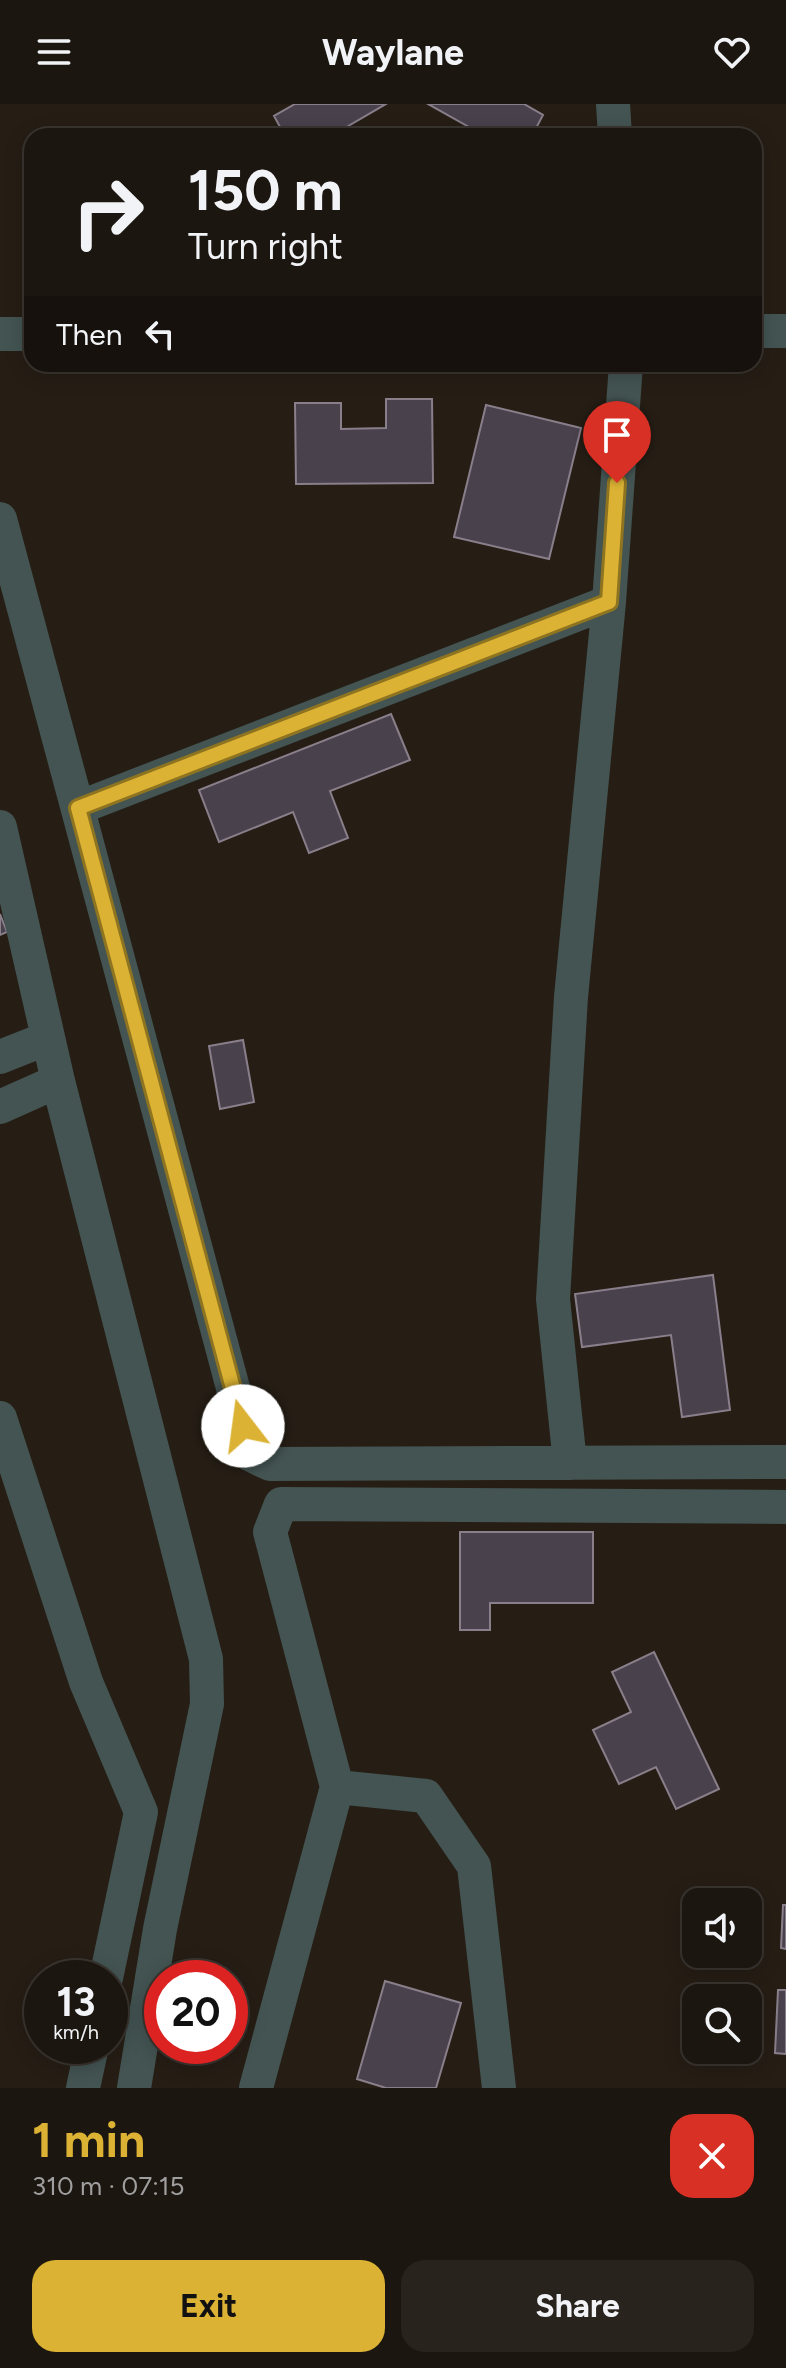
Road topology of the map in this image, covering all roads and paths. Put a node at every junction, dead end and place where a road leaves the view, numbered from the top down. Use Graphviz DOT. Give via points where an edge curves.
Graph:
graph roads {
  1 [pos="613,104"];
  2 [pos="614,128"];
  3 [pos="762,331"];
  4 [pos="786,331"];
  5 [pos="0,334"];
  6 [pos="24,334"];
  7 [pos="625,372"];
  8 [pos="0,519"];
  9 [pos="609,602"];
  10 [pos="78,808"];
  11 [pos="0,827"];
  12 [pos="48,1038"];
  13 [pos="0,1057"];
  14 [pos="58,1081"];
  15 [pos="0,1107"];
  16 [pos="0,1418"];
  17 [pos="786,1462"];
  18 [pos="570,1463"];
  19 [pos="786,1507"];
  20 [pos="337,1787"];
  21 [pos="110,1960"];
  22 [pos="88,2064"];
  23 [pos="83,2088"];
  24 [pos="134,2088"];
  25 [pos="256,2088"];
  26 [pos="499,2088"];
  1 -- 2 [label="lane"];
  3 -- 4 [label="lane"];
  5 -- 6 [label="lane"];
  7 -- 9 [label="lane"];
  8 -- 10 [label="lane"];
  9 -- 10 [label="lane"];
  9 -- 18 [label="lane" via="571,997 553,1299"];
  10 -- 18 [label="lane" via="251,1455 270,1464"];
  11 -- 12 [label="lane"];
  12 -- 13 [label="lane"];
  12 -- 14 [label="lane"];
  14 -- 15 [label="lane"];
  14 -- 24 [label="lane" via="206,1659 207,1704 160,1929"];
  16 -- 21 [label="lane" via="86,1682 141,1812"];
  17 -- 18 [label="lane"];
  19 -- 20 [label="lane" via="281,1504 270,1532"];
  20 -- 25 [label="lane"];
  20 -- 26 [label="lane" via="426,1796 474,1866"];
  22 -- 23 [label="lane"];
}
